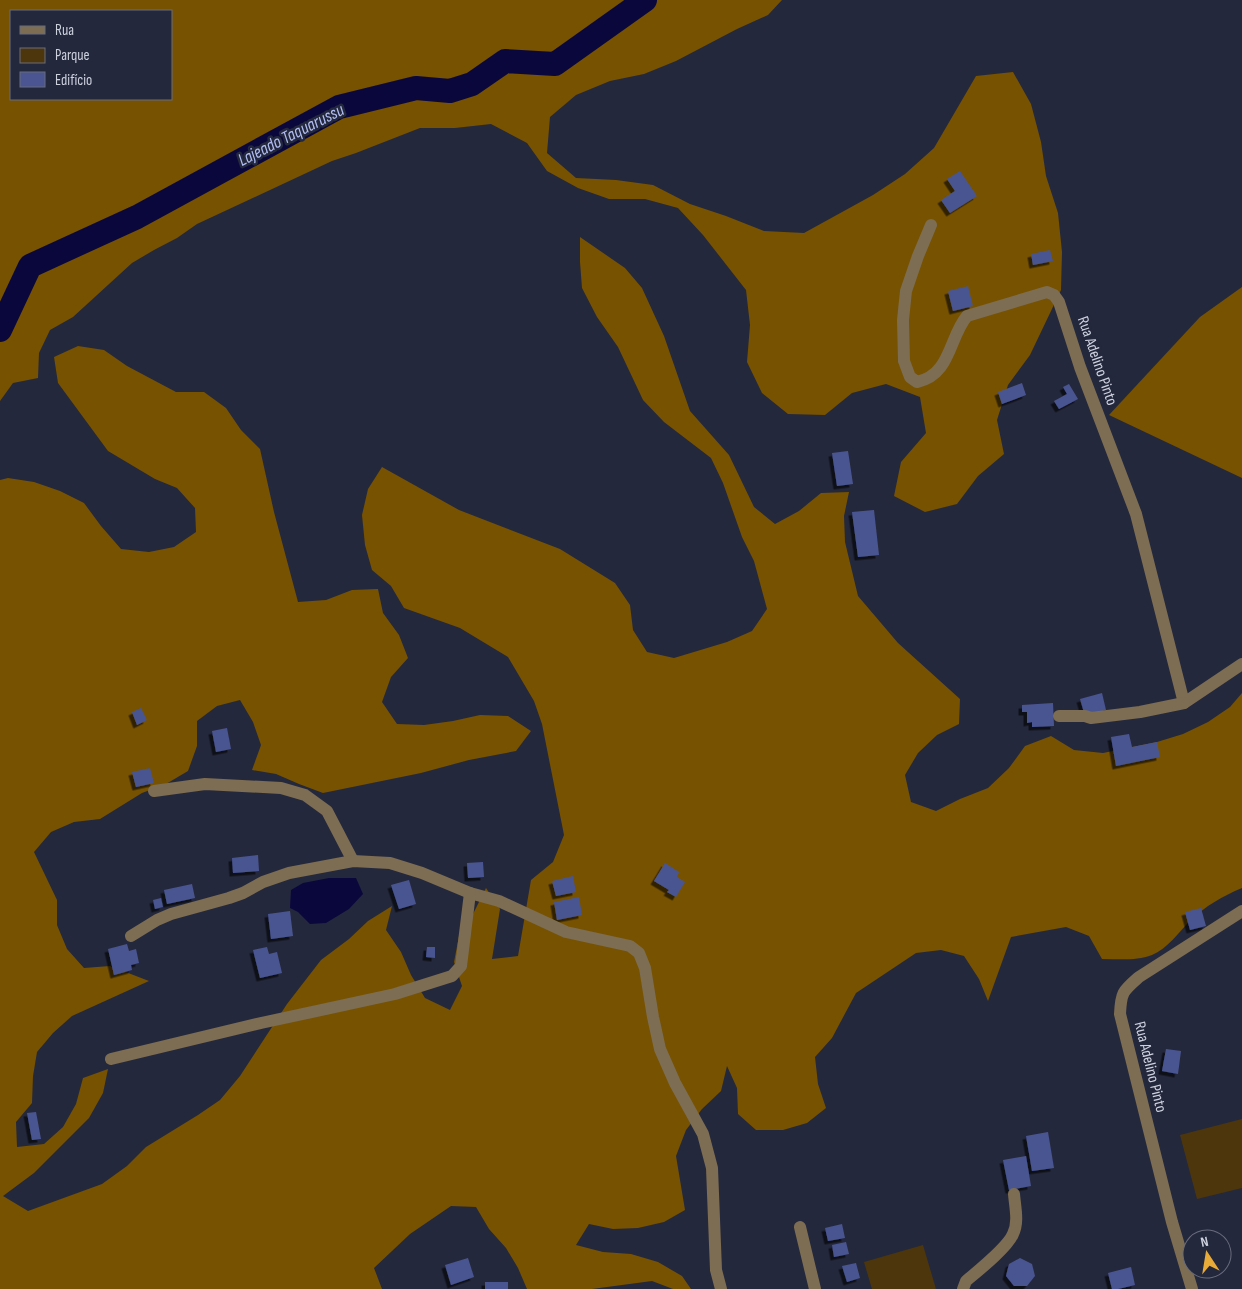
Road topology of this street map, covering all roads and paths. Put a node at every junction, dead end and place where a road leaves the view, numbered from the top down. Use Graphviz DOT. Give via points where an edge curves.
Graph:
graph roads {
  1 [pos="931,225"];
  2 [pos="1242,664"];
  3 [pos="1184,703"];
  4 [pos="1059,716"];
  5 [pos="154,791"];
  6 [pos="353,861"];
  7 [pos="470,893"];
  8 [pos="1242,911"];
  9 [pos="131,936"];
  10 [pos="111,1059"];
  11 [pos="1014,1194"];
  12 [pos="800,1227"];
  13 [pos="721,1289"];
  14 [pos="815,1289"];
  15 [pos="963,1289"];
  16 [pos="1192,1289"];
  1 -- 3 [label="street, Rua Adelino Pinto" via="906,291 904,361 910,378 917,382 936,374 967,316 1047,292 1054,295 1136,514"];
  2 -- 3 [label="street"];
  3 -- 4 [label="street" via="1091,718"];
  5 -- 6 [label="street" via="205,784 281,788 305,795 327,811"];
  6 -- 7 [label="street" via="390,862"];
  6 -- 9 [label="street" via="288,873 229,898 171,914"];
  7 -- 10 [label="street" via="461,966 452,976 395,994 261,1022"];
  7 -- 13 [label="street" via="499,901 566,932 630,946 639,953 645,968 660,1049 703,1134 712,1168 716,1270"];
  8 -- 16 [label="street, Rua Adelino Pinto" via="1139,977 1124,990 1120,1000 1120,1014"];
  11 -- 15 [label="street" via="1016,1223 1013,1234 966,1281"];
  12 -- 14 [label="street"];
}
